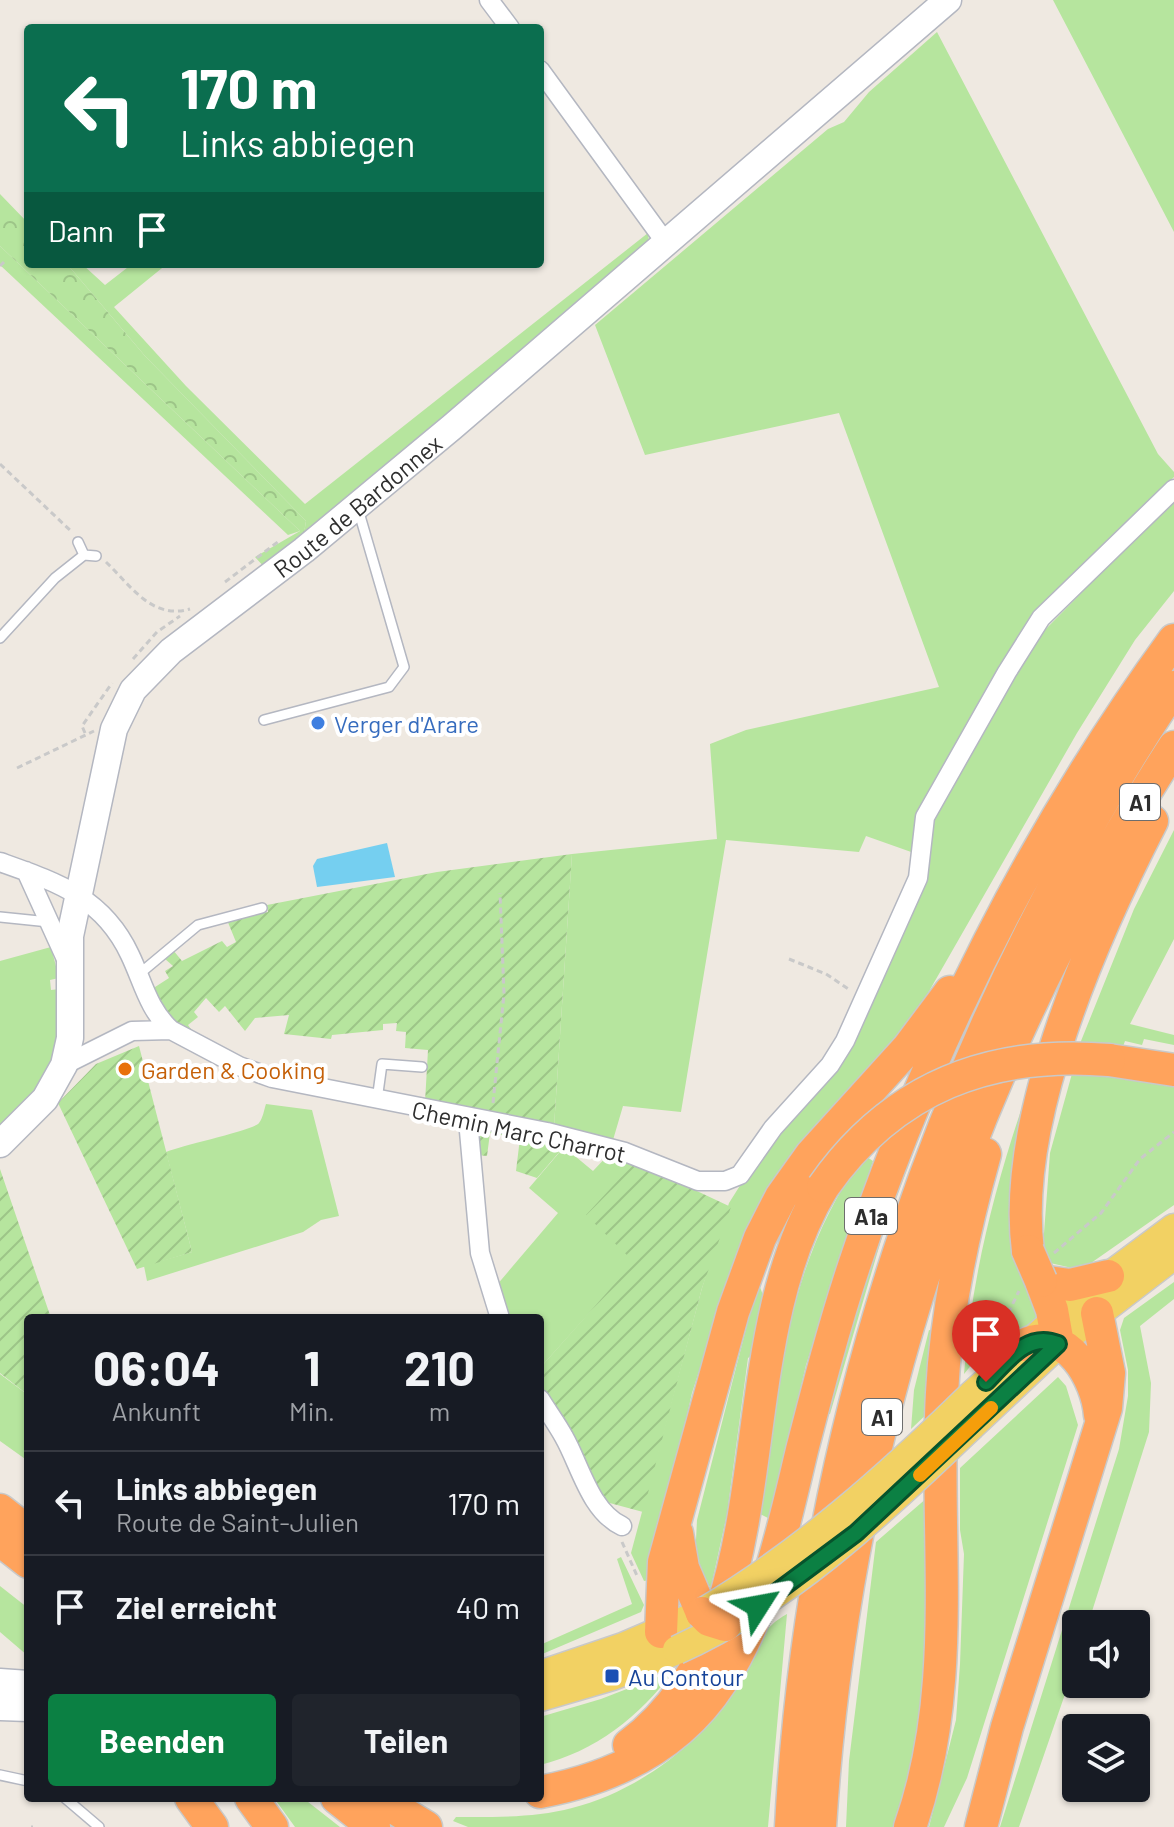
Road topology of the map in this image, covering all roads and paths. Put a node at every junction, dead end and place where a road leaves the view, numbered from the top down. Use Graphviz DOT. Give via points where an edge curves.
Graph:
graph roads {
  1 [pos="489,0"];
  2 [pos="948,0"];
  3 [pos="507,24"];
  4 [pos="544,75"];
  5 [pos="666,243"];
  6 [pos="0,464"];
  7 [pos="1174,489"];
  8 [pos="357,505"];
  9 [pos="288,535"];
  10 [pos="78,542"];
  11 [pos="84,555"];
  12 [pos="96,556"];
  13 [pos="222,584"];
  14 [pos="199,603"];
  15 [pos="0,638"];
  16 [pos="1174,640"];
  17 [pos="1174,687"];
  18 [pos="86,718"];
  19 [pos="264,720"];
  20 [pos="114,729"];
  21 [pos="85,733"];
  22 [pos="1174,747"];
  23 [pos="17,768"];
  24 [pos="1174,779"];
  25 [pos="0,862"];
  26 [pos="26,871"];
  27 [pos="79,893"];
  28 [pos="500,893"];
  29 [pos="262,908"];
  30 [pos="1001,914"];
  31 [pos="0,917"];
  32 [pos="49,922"];
  33 [pos="789,959"];
  34 [pos="67,963"];
  35 [pos="138,975"];
  36 [pos="865,997"];
  37 [pos="1021,1027"];
  38 [pos="171,1030"];
  39 [pos="64,1065"];
  40 [pos="422,1067"];
  41 [pos="1174,1070"];
  42 [pos="377,1100"];
  43 [pos="468,1120"];
  44 [pos="491,1122"];
  45 [pos="1174,1132"];
  46 [pos="0,1144"];
  47 [pos="1174,1228"];
  48 [pos="1174,1255"];
  49 [pos="1034,1270"];
  50 [pos="1108,1276"];
  51 [pos="1097,1313"];
  52 [pos="499,1314"];
  53 [pos="1056,1332"];
  54 [pos="1024,1345"];
  55 [pos="984,1359"];
  56 [pos="544,1405"];
  57 [pos="1099,1427"];
  58 [pos="0,1510"];
  59 [pos="677,1515"];
  60 [pos="622,1526"];
  61 [pos="24,1529"];
  62 [pos="0,1540"];
  63 [pos="24,1559"];
  64 [pos="640,1582"];
  65 [pos="692,1624"];
  66 [pos="544,1674"];
  67 [pos="0,1682"];
  68 [pos="24,1684"];
  69 [pos="544,1696"];
  70 [pos="0,1707"];
  71 [pos="24,1708"];
  72 [pos="1007,1727"];
  73 [pos="0,1775"];
  74 [pos="24,1780"];
  75 [pos="544,1790"];
  76 [pos="544,1791"];
  77 [pos="70,1802"];
  78 [pos="254,1802"];
  79 [pos="342,1802"];
  80 [pos="385,1802"];
  81 [pos="99,1827"];
  82 [pos="272,1827"];
  83 [pos="374,1827"];
  84 [pos="426,1827"];
  85 [pos="791,1827"];
  86 [pos="820,1827"];
  87 [pos="910,1827"];
  88 [pos="959,1827"];
  89 [pos="981,1827"];
  1 -- 3 [label="street"];
  2 -- 5 [label="street, Route de Bardonnex"];
  4 -- 5 [label="street"];
  5 -- 8 [label="street, Route de Bardonnex"];
  6 -- 10 [label="path"];
  7 -- 36 [label="street, Chemin Marc Charrot" via="1059,598 1031,634 925,817 918,878"];
  8 -- 19 [label="lane" via="404,667 401,674 389,687"];
  8 -- 20 [label="street, Route de Bardonnex" via="171,651 133,690"];
  9 -- 13 [label="path"];
  10 -- 11 [label="lane"];
  11 -- 12 [label="lane"];
  11 -- 15 [label="lane" via="55,578"];
  12 -- 14 [label="path" via="153,608 171,612"];
  16 -- 30 [label="highway, A1a" via="1088,763"];
  17 -- 85 [label="highway, A1" via="1076,847 1016,961 968,1066 903,1239 835,1491 805,1676"];
  18 -- 21 [label="path"];
  20 -- 21 [label="path"];
  20 -- 27 [label="street, Route de Bardonnex"];
  21 -- 23 [label="path"];
  22 -- 37 [label="highway, A1" via="1085,900"];
  24 -- 49 [label="highway" via="1102,927 1052,1069 1028,1169 1025,1207"];
  25 -- 26 [label="street"];
  26 -- 27 [label="street"];
  26 -- 32 [label="street"];
  27 -- 34 [label="street, Route de Bardonnex"];
  27 -- 35 [label="street" via="117,933"];
  28 -- 44 [label="path" via="504,994"];
  29 -- 35 [label="lane" via="198,925"];
  30 -- 59 [label="highway" via="926,1027 811,1155 773,1211 733,1312"];
  30 -- 76 [label="highway, A1a" via="904,1129 874,1209 821,1376 783,1533 734,1661 694,1717 651,1752 614,1773"];
  31 -- 32 [label="lane"];
  32 -- 34 [label="street"];
  33 -- 36 [label="path"];
  34 -- 39 [label="street, Route de Bardonnex" via="70,1038"];
  35 -- 38 [label="street" via="150,1005"];
  36 -- 44 [label="street, Chemin Marc Charrot" via="830,1065 773,1128 740,1175 725,1181 698,1181 625,1152"];
  37 -- 86 [label="highway, A1" via="944,1209 884,1410 840,1628"];
  37 -- 87 [label="highway" via="953,1294 942,1393 941,1671 928,1764"];
  38 -- 39 [label="street, Chemin Marc Charrot" via="132,1031"];
  38 -- 42 [label="street, Chemin Marc Charrot" via="272,1078"];
  39 -- 46 [label="street, Route de Bardonnex" via="45,1099"];
  40 -- 42 [label="lane" via="382,1064"];
  41 -- 75 [label="highway, bridge" via="1109,1060 1023,1060 940,1085 870,1131 823,1187 797,1234 776,1300 736,1559 704,1654 684,1689 643,1733 595,1766"];
  42 -- 43 [label="street, Chemin Marc Charrot"];
  43 -- 44 [label="street, Chemin Marc Charrot"];
  43 -- 52 [label="street" via="480,1253"];
  45 -- 49 [label="path" via="1140,1159 1101,1213"];
  47 -- 50 [label="main road"];
  48 -- 51 [label="main road"];
  49 -- 50 [label="highway" via="1070,1285"];
  49 -- 53 [label="highway"];
  49 -- 55 [label="path"];
  50 -- 53 [label="main road"];
  51 -- 53 [label="main road"];
  51 -- 57 [label="highway" via="1110,1378"];
  53 -- 54 [label="highway"];
  53 -- 57 [label="highway" via="1090,1379 1099,1405"];
  53 -- 65 [label="main road, bridge" via="971,1426 840,1547"];
  54 -- 65 [label="main road, bridge" via="841,1517"];
  56 -- 60 [label="street" via="599,1506"];
  57 -- 72 [label="highway"];
  58 -- 61 [label="highway"];
  59 -- 65 [label="highway"];
  59 -- 65 [label="highway" via="664,1562"];
  60 -- 64 [label="path" via="623,1547"];
  62 -- 63 [label="highway"];
  65 -- 66 [label="main road"];
  65 -- 69 [label="main road" via="612,1676"];
  67 -- 68 [label="street"];
  70 -- 71 [label="street"];
  72 -- 88 [label="highway"];
  72 -- 89 [label="highway"];
  73 -- 74 [label="lane"];
  77 -- 81 [label="lane"];
  78 -- 82 [label="highway"];
  79 -- 83 [label="highway"];
  80 -- 84 [label="highway"];
}
